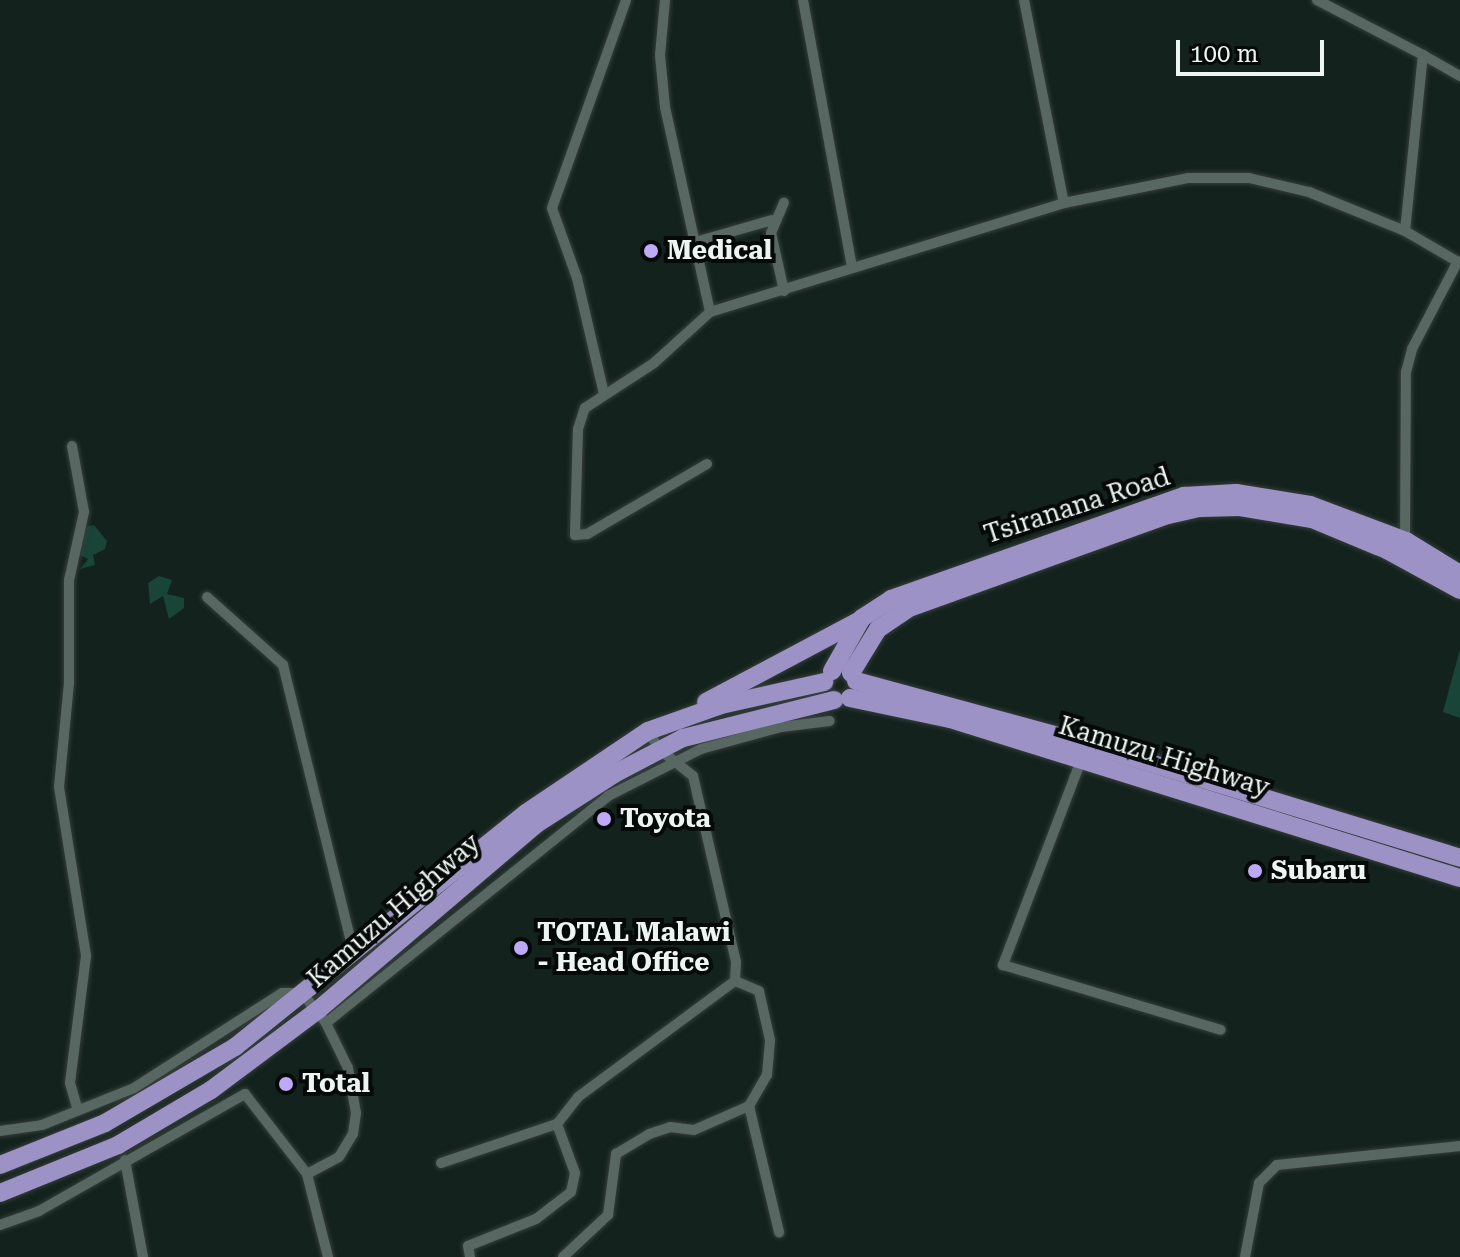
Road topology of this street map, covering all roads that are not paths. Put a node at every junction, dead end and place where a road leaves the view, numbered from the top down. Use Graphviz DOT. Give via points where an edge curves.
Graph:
graph roads {
  1 [pos="626,0"];
  2 [pos="665,0"];
  3 [pos="803,0"];
  4 [pos="1024,0"];
  5 [pos="1317,0"];
  6 [pos="1423,55"];
  7 [pos="1460,76"];
  8 [pos="784,203"];
  9 [pos="1064,203"];
  10 [pos="772,220"];
  11 [pos="1405,231"];
  12 [pos="692,243"];
  13 [pos="1459,262"];
  14 [pos="852,268"];
  15 [pos="784,291"];
  16 [pos="710,312"];
  17 [pos="604,394"];
  18 [pos="72,446"];
  19 [pos="707,464"];
  20 [pos="1403,549"];
  21 [pos="1460,574"];
  22 [pos="1460,590"];
  23 [pos="207,597"];
  24 [pos="862,618"];
  25 [pos="841,684"];
  26 [pos="675,718"];
  27 [pos="830,721"];
  28 [pos="648,731"];
  29 [pos="659,749"];
  30 [pos="1082,758"];
  31 [pos="675,764"];
  32 [pos="1460,858"];
  33 [pos="1460,878"];
  34 [pos="353,951"];
  35 [pos="735,981"];
  36 [pos="302,993"];
  37 [pos="322,1017"];
  38 [pos="1221,1030"];
  39 [pos="749,1106"];
  40 [pos="77,1108"];
  41 [pos="557,1124"];
  42 [pos="0,1131"];
  43 [pos="1460,1146"];
  44 [pos="125,1160"];
  45 [pos="441,1163"];
  46 [pos="0,1165"];
  47 [pos="307,1174"];
  48 [pos="0,1193"];
  49 [pos="0,1225"];
  50 [pos="779,1232"];
  51 [pos="143,1257"];
  52 [pos="328,1257"];
  53 [pos="470,1257"];
  54 [pos="563,1257"];
  55 [pos="1245,1257"];
  1 -- 17 [label="street" via="552,208 577,278"];
  2 -- 12 [label="street" via="662,85"];
  3 -- 14 [label="street"];
  4 -- 9 [label="street"];
  5 -- 6 [label="street"];
  6 -- 7 [label="street"];
  6 -- 11 [label="street"];
  8 -- 10 [label="street"];
  9 -- 11 [label="street" via="1188,178 1249,178 1309,192"];
  9 -- 14 [label="street"];
  10 -- 12 [label="street"];
  10 -- 15 [label="street" via="771,244"];
  11 -- 13 [label="street"];
  12 -- 16 [label="street"];
  13 -- 20 [label="street" via="1412,349 1406,372"];
  14 -- 15 [label="street"];
  15 -- 16 [label="street"];
  16 -- 17 [label="street" via="654,363"];
  17 -- 19 [label="street" via="585,408 579,422 575,535 587,534"];
  18 -- 40 [label="street" via="84,512 69,580 71,646 59,787 86,947 69,1088"];
  20 -- 21 [label="highway, Tsiranana Road"];
  20 -- 22 [label="highway, Tsiranana Road"];
  20 -- 24 [label="highway, Tsiranana Road" via="1345,516 1273,497 1184,496 922,586"];
  20 -- 25 [label="highway, Tsiranana Road" via="1280,512 1240,507 1176,513 909,608 878,629"];
  23 -- 34 [label="street" via="283,665"];
  24 -- 25 [label="highway"];
  24 -- 26 [label="highway, Tsiranana Road"];
  25 -- 26 [label="highway, Kamuzu Highway"];
  25 -- 29 [label="highway, Kamuzu Highway"];
  25 -- 30 [label="highway, Kamuzu Highway"];
  25 -- 32 [label="highway, Kamuzu Highway" via="1088,744"];
  26 -- 28 [label="highway, Kamuzu Highway"];
  27 -- 31 [label="street" via="741,738"];
  28 -- 29 [label="street"];
  28 -- 34 [label="highway, Kamuzu Highway" via="526,813"];
  29 -- 31 [label="street"];
  29 -- 37 [label="highway, Kamuzu Highway" via="535,825"];
  30 -- 33 [label="highway, Kamuzu Highway"];
  30 -- 38 [label="street" via="1003,965"];
  31 -- 35 [label="street" via="693,776 736,962"];
  31 -- 37 [label="street" via="608,796"];
  34 -- 36 [label="highway, Kamuzu Highway"];
  35 -- 39 [label="street" via="759,991 770,1040 767,1075"];
  35 -- 41 [label="street" via="613,1068 578,1097"];
  36 -- 37 [label="street"];
  36 -- 40 [label="street" via="282,993 134,1088"];
  36 -- 46 [label="highway, Kamuzu Highway" via="235,1047 150,1099 65,1142"];
  37 -- 47 [label="street" via="348,1068 356,1113 353,1134 339,1157"];
  37 -- 48 [label="highway, Kamuzu Highway" via="118,1145"];
  39 -- 50 [label="street"];
  39 -- 54 [label="street" via="694,1130 670,1127 649,1134 616,1154 608,1215"];
  40 -- 42 [label="street" via="42,1125"];
  41 -- 45 [label="street"];
  41 -- 53 [label="street" via="575,1173 571,1192 536,1219 468,1246"];
  43 -- 55 [label="street" via="1277,1165 1259,1183"];
  44 -- 47 [label="street" via="245,1094"];
  44 -- 49 [label="street" via="39,1211"];
  44 -- 51 [label="street"];
  47 -- 52 [label="street"];
}
